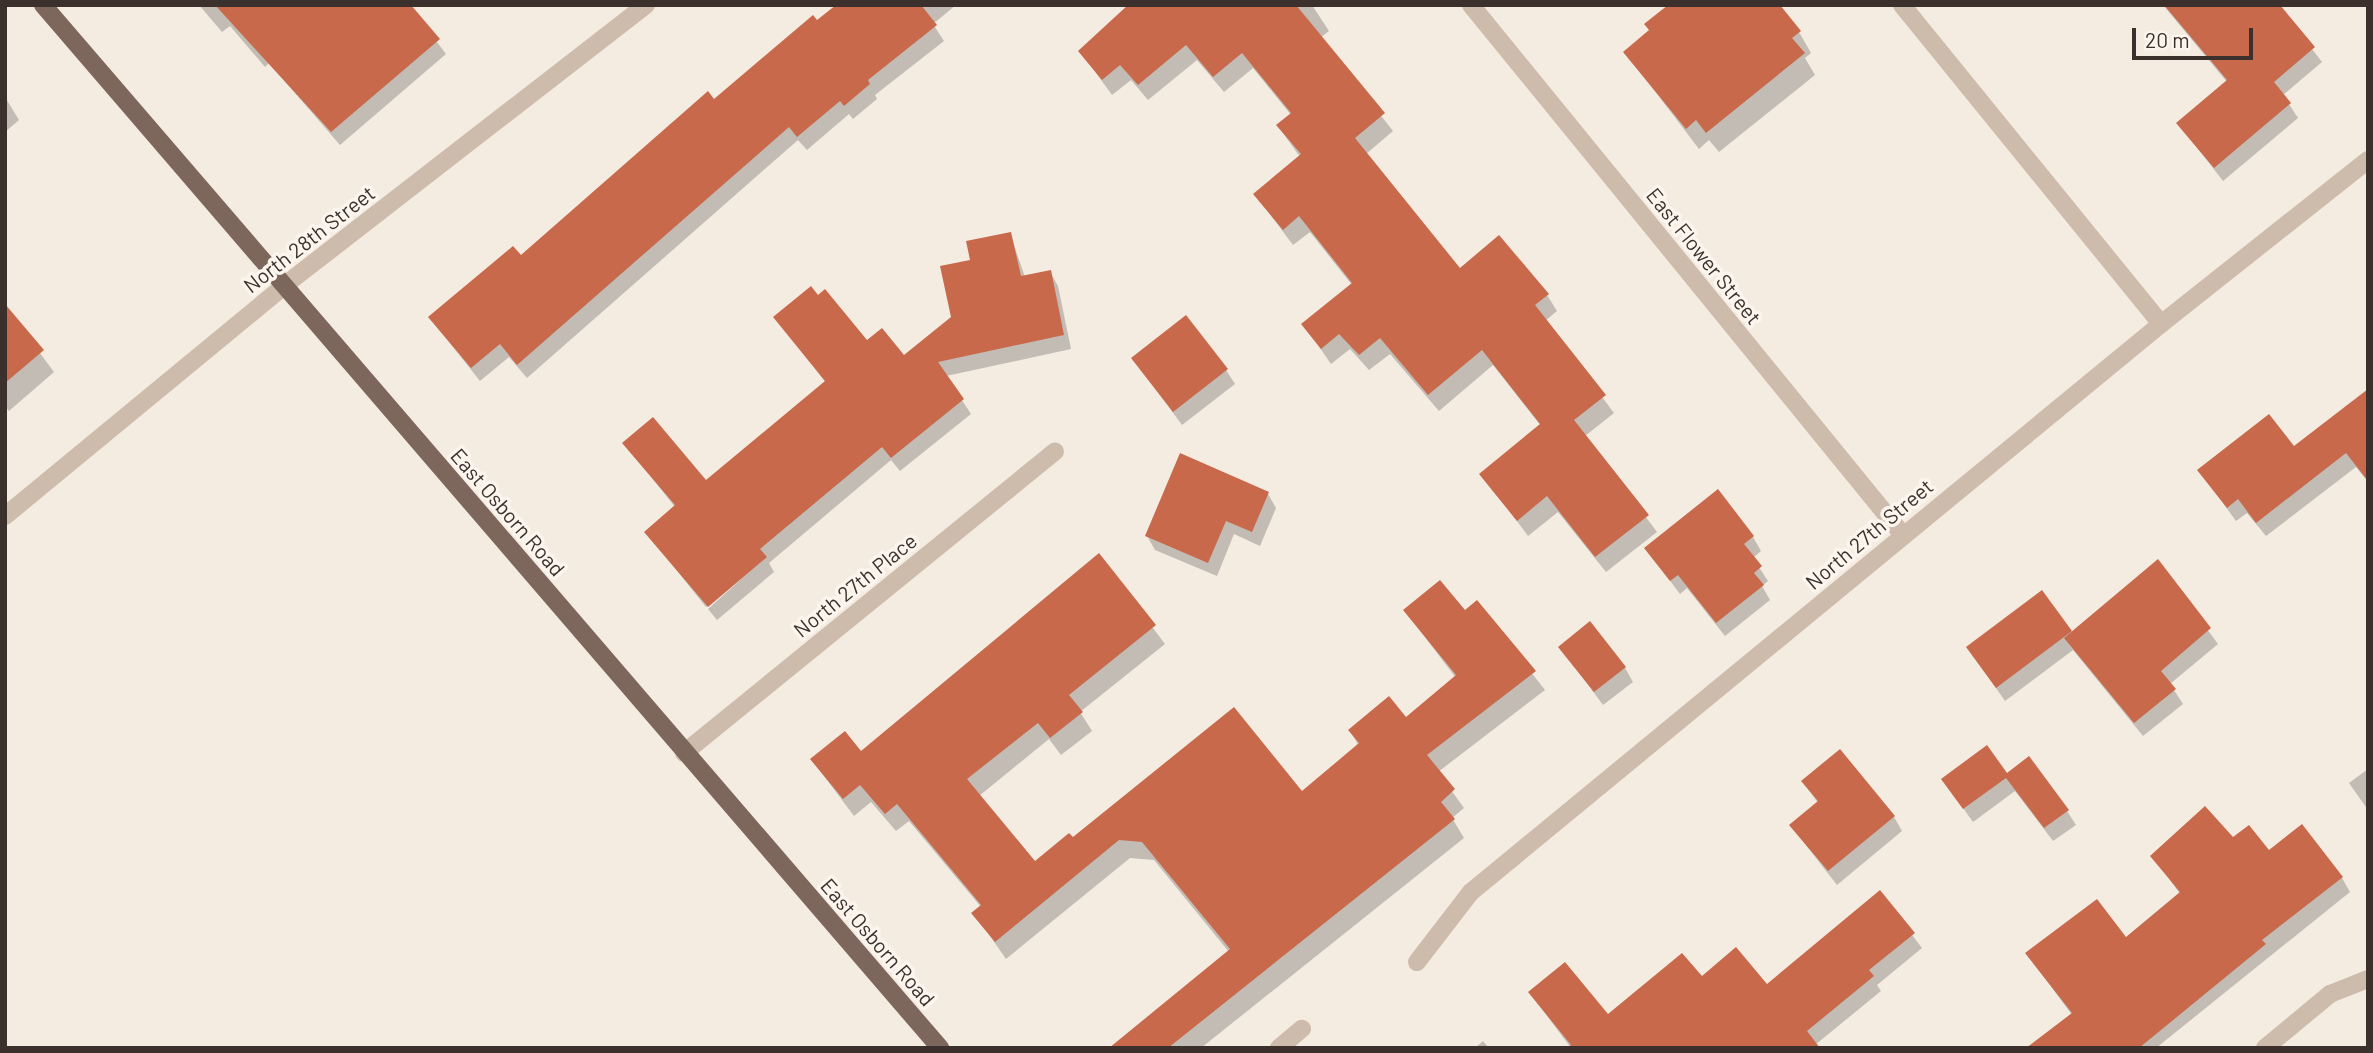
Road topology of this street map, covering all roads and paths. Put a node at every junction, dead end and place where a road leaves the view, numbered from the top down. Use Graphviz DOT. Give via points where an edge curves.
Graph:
graph roads {
  1 [pos="43,5"];
  2 [pos="646,5"];
  3 [pos="1471,5"];
  4 [pos="1902,5"];
  5 [pos="2368,160"];
  6 [pos="285,285"];
  7 [pos="2161,324"];
  8 [pos="1055,452"];
  9 [pos="5,516"];
  10 [pos="1903,535"];
  11 [pos="684,753"];
  12 [pos="1417,962"];
  13 [pos="2368,979"];
  14 [pos="1302,1029"];
  15 [pos="940,1048"];
  16 [pos="1279,1048"];
  17 [pos="2264,1048"];
  1 -- 6 [label="main road, East Osborn Road"];
  2 -- 6 [label="street, North 28th Street"];
  3 -- 10 [label="street, East Flower Street"];
  4 -- 7 [label="street"];
  5 -- 7 [label="street, North 27th Street"];
  6 -- 9 [label="street, North 28th Street"];
  6 -- 11 [label="main road, East Osborn Road"];
  7 -- 10 [label="street, North 27th Street"];
  8 -- 11 [label="street, North 27th Place"];
  10 -- 12 [label="street, North 27th Street" via="1471,892"];
  11 -- 15 [label="main road, East Osborn Road"];
  13 -- 17 [label="street" via="2330,994"];
  14 -- 16 [label="street"];
}
